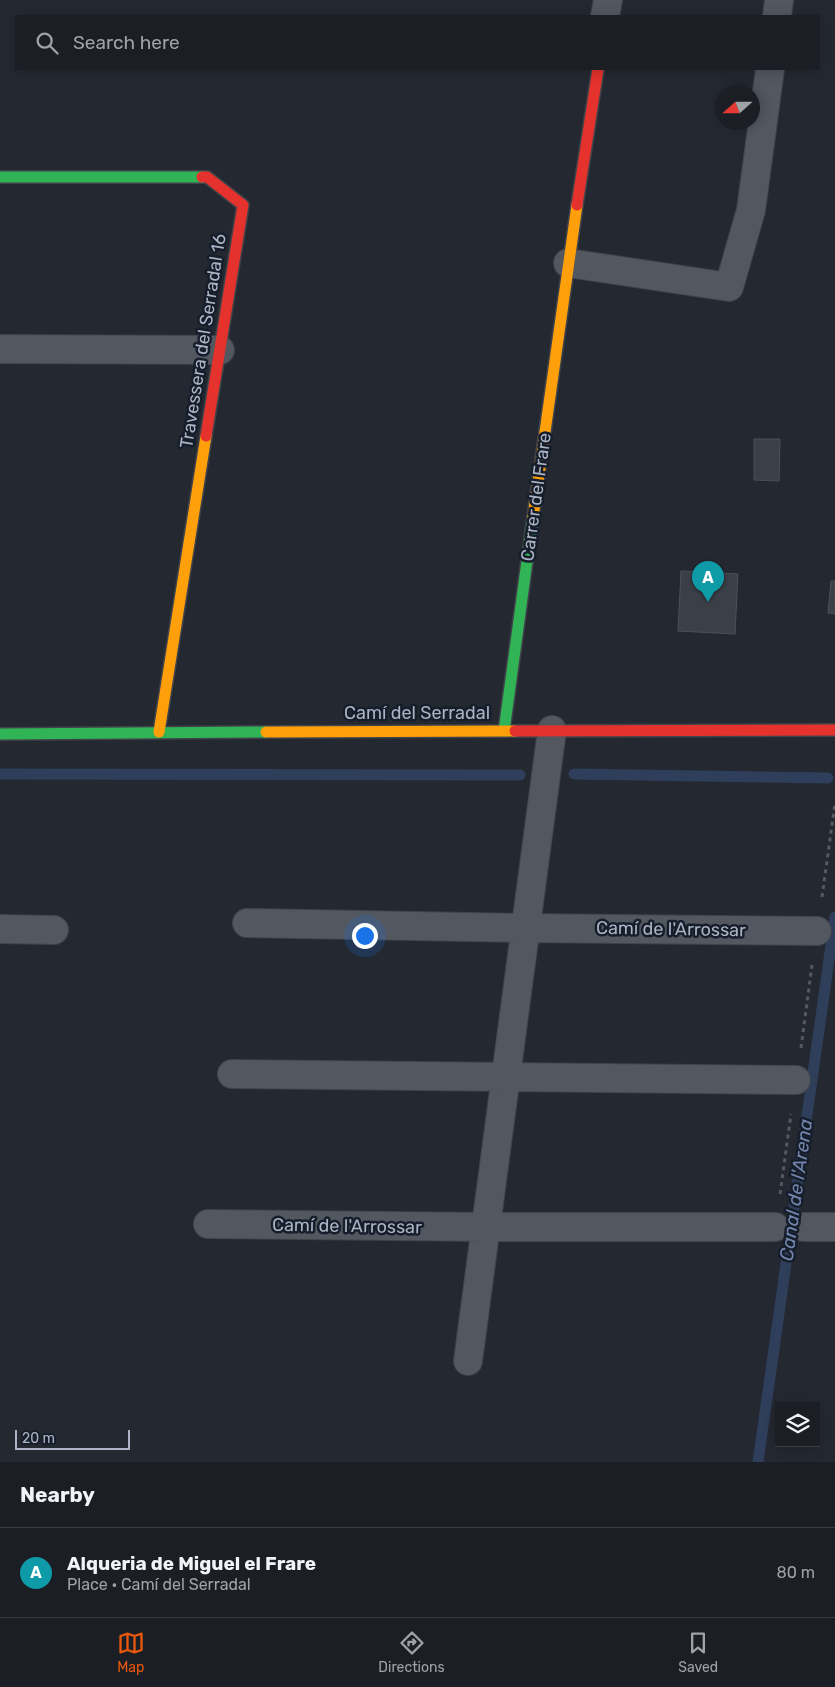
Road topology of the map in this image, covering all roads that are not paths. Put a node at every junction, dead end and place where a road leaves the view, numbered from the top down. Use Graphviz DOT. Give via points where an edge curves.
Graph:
graph roads {
  1 [pos="608,0"];
  2 [pos="779,0"];
  3 [pos="606,15"];
  4 [pos="777,15"];
  5 [pos="598,70"];
  6 [pos="770,70"];
  7 [pos="0,176"];
  8 [pos="568,263"];
  9 [pos="0,349"];
  10 [pos="220,350"];
  11 [pos="552,730"];
  12 [pos="835,730"];
  13 [pos="504,731"];
  14 [pos="158,732"];
  15 [pos="0,734"];
  16 [pos="247,923"];
  17 [pos="526,928"];
  18 [pos="0,929"];
  19 [pos="54,930"];
  20 [pos="817,931"];
  21 [pos="232,1074"];
  22 [pos="506,1077"];
  23 [pos="796,1080"];
  24 [pos="208,1224"];
  25 [pos="486,1227"];
  26 [pos="775,1227"];
  27 [pos="803,1227"];
  28 [pos="835,1227"];
  29 [pos="468,1361"];
  1 -- 3 [label="street"];
  2 -- 4 [label="street"];
  5 -- 8 [label="street, Carrer del Frare"];
  6 -- 8 [label="street" via="751,210 730,287"];
  7 -- 10 [label="street, Travessera del Serradal 16" via="207,177 243,205"];
  8 -- 13 [label="street, Carrer del Frare"];
  9 -- 10 [label="street"];
  10 -- 14 [label="street, Travessera del Serradal 16"];
  11 -- 12 [label="street, Camí del Serradal"];
  11 -- 13 [label="street, Camí del Serradal"];
  11 -- 17 [label="street"];
  13 -- 14 [label="street, Camí del Serradal"];
  14 -- 15 [label="street, Camí del Serradal"];
  16 -- 17 [label="street, Camí de l'Arrossar"];
  17 -- 20 [label="street, Camí de l'Arrossar"];
  17 -- 22 [label="street"];
  18 -- 19 [label="street"];
  21 -- 22 [label="street"];
  22 -- 23 [label="street"];
  22 -- 25 [label="street"];
  24 -- 25 [label="street, Camí de l'Arrossar"];
  25 -- 26 [label="street, Camí de l'Arrossar"];
  25 -- 29 [label="street"];
  27 -- 28 [label="street"];
}
